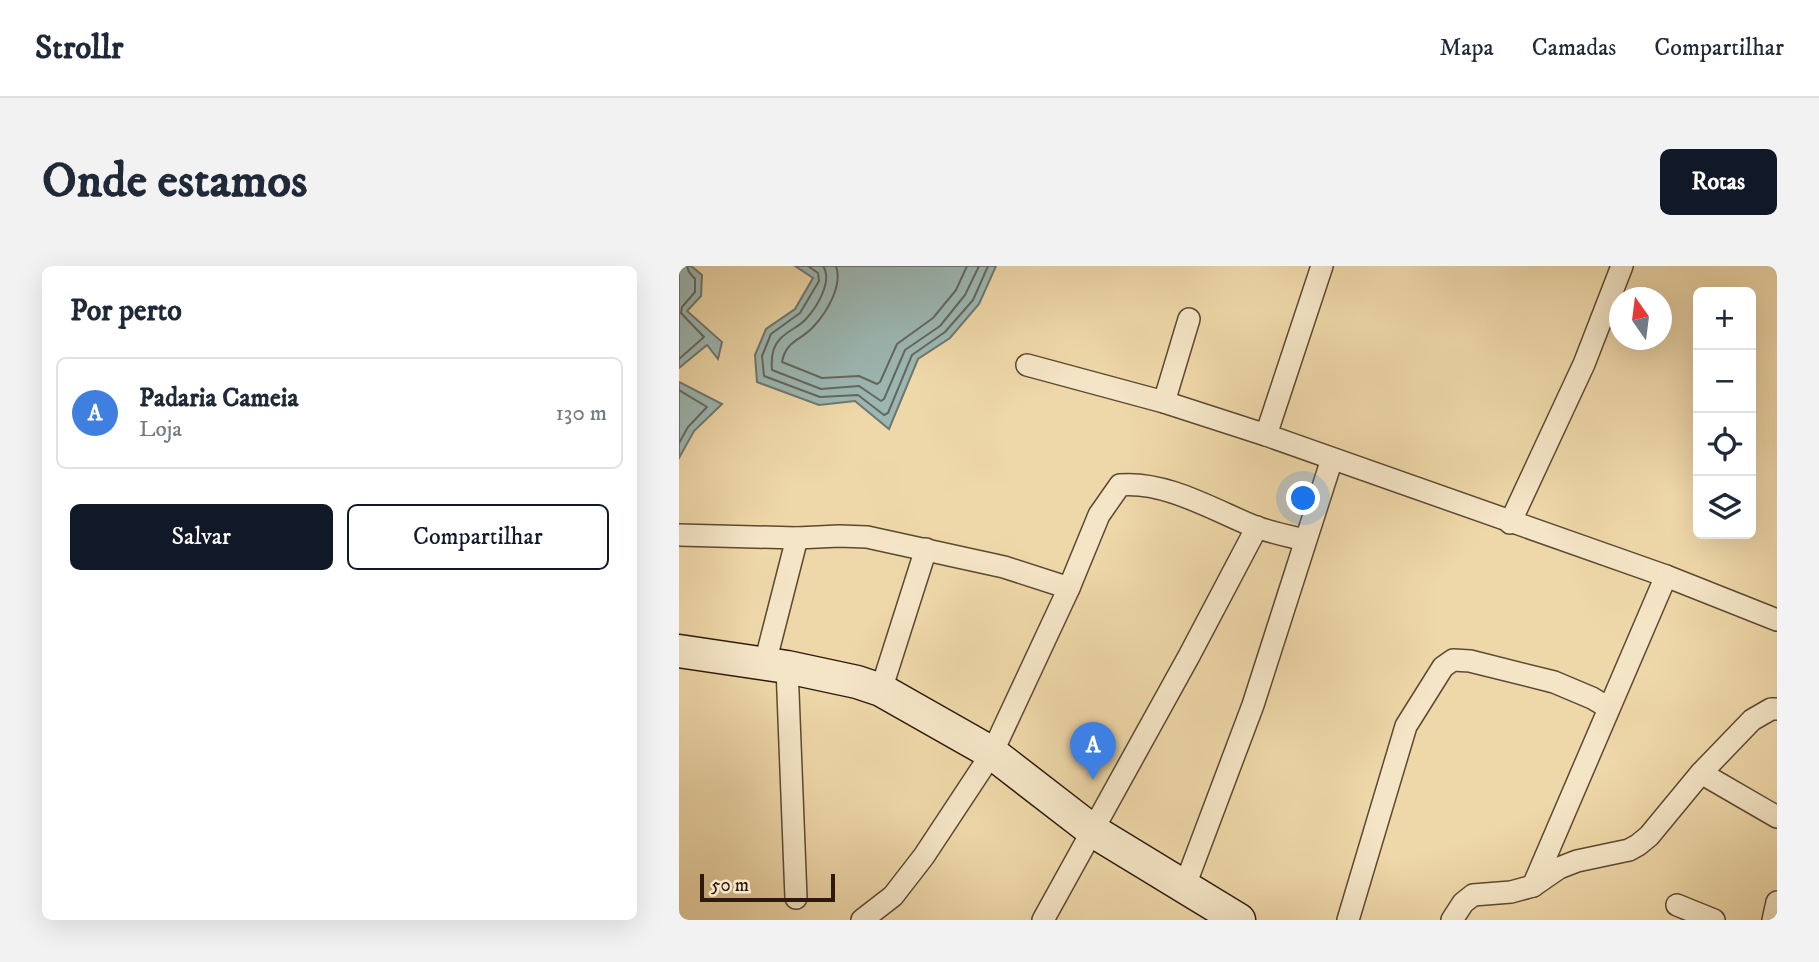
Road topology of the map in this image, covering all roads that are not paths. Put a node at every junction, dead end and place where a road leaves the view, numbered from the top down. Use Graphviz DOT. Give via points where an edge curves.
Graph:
graph roads {
  1 [pos="1322,266"];
  2 [pos="1622,266"];
  3 [pos="1189,319"];
  4 [pos="1027,365"];
  5 [pos="1164,402"];
  6 [pos="1266,435"];
  7 [pos="1332,459"];
  8 [pos="1510,523"];
  9 [pos="1257,527"];
  10 [pos="679,535"];
  11 [pos="797,538"];
  12 [pos="1305,540"];
  13 [pos="926,549"];
  14 [pos="1667,576"];
  15 [pos="1069,587"];
  16 [pos="1777,620"];
  17 [pos="679,651"];
  18 [pos="776,665"];
  19 [pos="881,690"];
  20 [pos="1609,708"];
  21 [pos="1777,709"];
  22 [pos="992,753"];
  23 [pos="1700,773"];
  24 [pos="1777,817"];
  25 [pos="1093,831"];
  26 [pos="1533,886"];
  27 [pos="1184,888"];
  28 [pos="796,898"];
  29 [pos="1777,902"];
  30 [pos="1677,905"];
  31 [pos="862,920"];
  32 [pos="1043,920"];
  33 [pos="1239,920"];
  34 [pos="1348,920"];
  35 [pos="1452,920"];
  36 [pos="1714,920"];
  37 [pos="1773,920"];
  1 -- 6 [label="street"];
  2 -- 8 [label="street" via="1584,364"];
  3 -- 5 [label="street"];
  4 -- 5 [label="street"];
  5 -- 6 [label="street"];
  6 -- 7 [label="street"];
  7 -- 8 [label="street"];
  7 -- 12 [label="street"];
  8 -- 14 [label="street"];
  9 -- 12 [label="street"];
  9 -- 15 [label="street" via="1161,489 1120,485 1099,515"];
  9 -- 25 [label="street"];
  10 -- 11 [label="street"];
  11 -- 13 [label="street" via="867,537"];
  11 -- 18 [label="street"];
  12 -- 27 [label="street" via="1253,705"];
  13 -- 15 [label="street" via="1004,566"];
  13 -- 19 [label="street"];
  14 -- 16 [label="street"];
  14 -- 20 [label="street"];
  15 -- 22 [label="street"];
  17 -- 18 [label="street"];
  18 -- 19 [label="street"];
  18 -- 28 [label="street"];
  19 -- 22 [label="street"];
  20 -- 26 [label="street"];
  20 -- 34 [label="street" via="1554,682 1518,673 1453,660 1443,667 1406,726"];
  21 -- 23 [label="street" via="1752,720"];
  22 -- 25 [label="street"];
  22 -- 31 [label="street" via="893,896"];
  23 -- 24 [label="street"];
  23 -- 26 [label="street" via="1638,845 1559,868"];
  25 -- 27 [label="street"];
  25 -- 32 [label="street"];
  26 -- 35 [label="street" via="1473,895"];
  27 -- 33 [label="street"];
  29 -- 37 [label="street"];
  30 -- 36 [label="street"];
}
